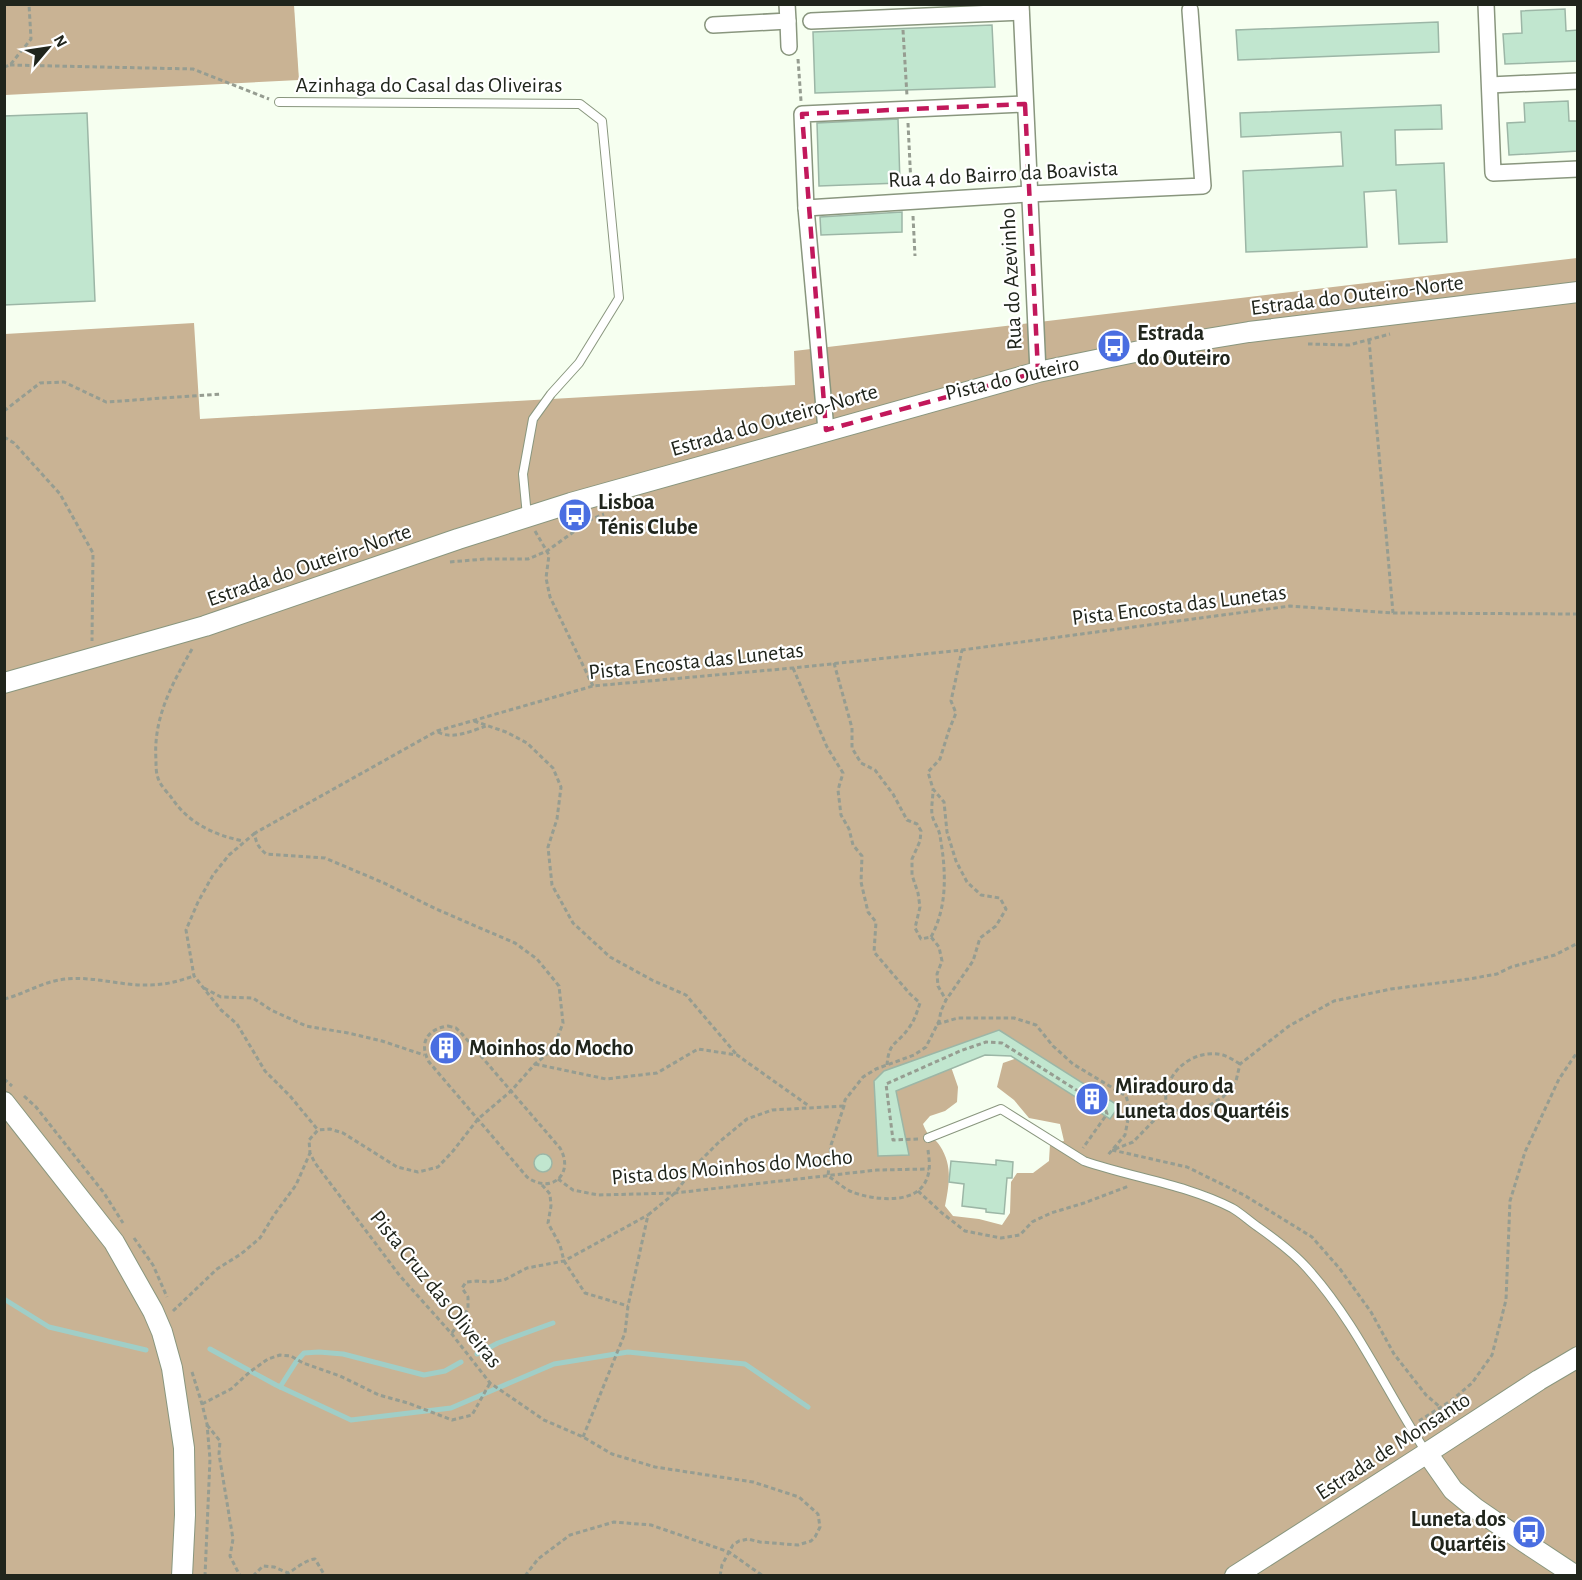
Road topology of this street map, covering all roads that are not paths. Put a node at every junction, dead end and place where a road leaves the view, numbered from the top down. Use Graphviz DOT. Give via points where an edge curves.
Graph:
graph roads {
  1 [pos="787,4"];
  2 [pos="1486,4"];
  3 [pos="1021,8"];
  4 [pos="1190,10"];
  5 [pos="788,21"];
  6 [pos="811,21"];
  7 [pos="713,25"];
  8 [pos="789,47"];
  9 [pos="1578,81"];
  10 [pos="1490,85"];
  11 [pos="279,102"];
  12 [pos="1025,104"];
  13 [pos="1578,169"];
  14 [pos="1029,194"];
  15 [pos="806,208"];
  16 [pos="1578,292"];
  17 [pos="1038,372"];
  18 [pos="826,430"];
  19 [pos="528,517"];
  20 [pos="4,683"];
  21 [pos="4,1102"];
  22 [pos="928,1138"];
  23 [pos="1578,1357"];
  24 [pos="1427,1453"];
  25 [pos="182,1575"];
  26 [pos="1235,1575"];
  27 [pos="1576,1575"];
  1 -- 5 [label="street"];
  2 -- 10 [label="street"];
  3 -- 6 [label="street"];
  3 -- 12 [label="street, Rua do Azevinho"];
  4 -- 14 [label="street, Rua 4 do Bairro da Boavista" via="1203,186"];
  5 -- 7 [label="street"];
  5 -- 8 [label="street"];
  9 -- 10 [label="street"];
  10 -- 13 [label="street" via="1493,173"];
  11 -- 19 [label="lane, Azinhaga do Casal das Oliveiras" via="580,104 602,121 619,298 579,363 533,419 523,474"];
  12 -- 14 [label="street, Rua do Azevinho"];
  12 -- 15 [label="street" via="802,114"];
  14 -- 15 [label="street, Rua 4 do Bairro da Boavista"];
  14 -- 17 [label="street, Rua do Azevinho"];
  15 -- 18 [label="street"];
  16 -- 17 [label="street, Estrada do Outeiro-Norte" via="1249,332"];
  17 -- 18 [label="street, Estrada do Outeiro-Norte"];
  18 -- 19 [label="street, Estrada do Outeiro-Norte"];
  19 -- 20 [label="street, Estrada do Outeiro-Norte" via="205,626"];
  21 -- 25 [label="street" via="114,1242 162,1332 172,1368 184,1448"];
  22 -- 24 [label="lane" via="1001,1109 1099,1166 1187,1189 1233,1209 1307,1267 1335,1303"];
  23 -- 24 [label="street, Estrada de Monsanto"];
  24 -- 26 [label="street, Estrada de Monsanto"];
  24 -- 27 [label="street" via="1460,1496"];
}
